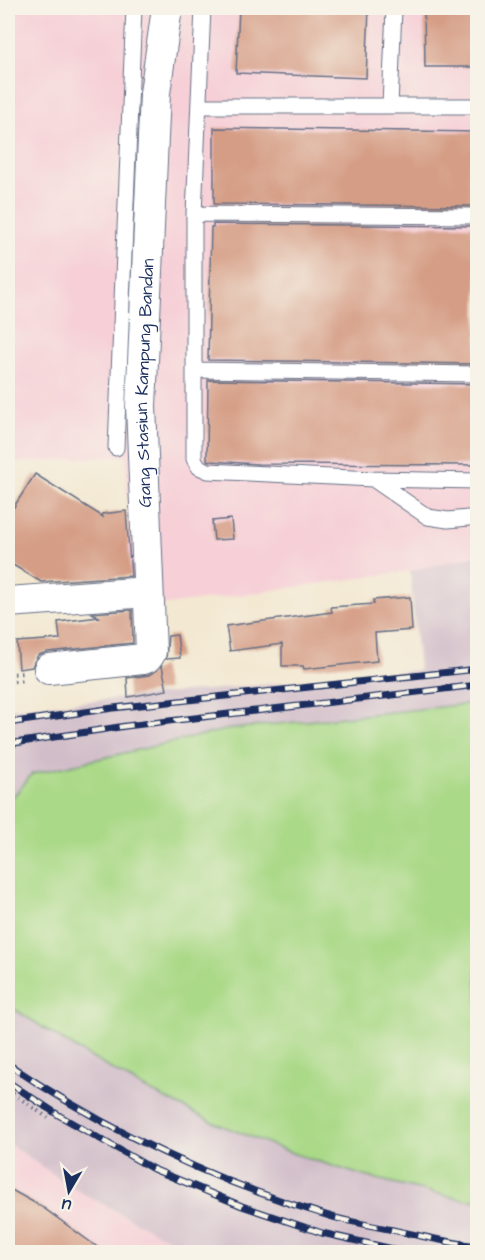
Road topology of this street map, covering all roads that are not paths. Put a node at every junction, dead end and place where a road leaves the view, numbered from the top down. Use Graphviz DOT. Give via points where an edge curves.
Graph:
graph roads {
  1 [pos="134,8"];
  2 [pos="167,8"];
  3 [pos="203,8"];
  4 [pos="394,8"];
  5 [pos="200,106"];
  6 [pos="390,106"];
  7 [pos="477,106"];
  8 [pos="194,214"];
  9 [pos="477,216"];
  10 [pos="194,369"];
  11 [pos="477,374"];
  12 [pos="116,448"];
  13 [pos="373,479"];
  14 [pos="477,481"];
  15 [pos="477,517"];
  16 [pos="148,592"];
  17 [pos="8,602"];
  18 [pos="49,669"];
  1 -- 12 [label="lane"];
  2 -- 16 [label="street, Gang Stasiun Kampung Bandan" via="155,93 141,406"];
  3 -- 5 [label="lane"];
  4 -- 6 [label="lane"];
  5 -- 6 [label="lane"];
  5 -- 8 [label="lane"];
  6 -- 7 [label="lane"];
  8 -- 9 [label="lane"];
  8 -- 10 [label="lane"];
  10 -- 11 [label="lane"];
  10 -- 13 [label="lane" via="194,459 199,467 208,471"];
  13 -- 14 [label="lane"];
  13 -- 15 [label="lane" via="428,517"];
  16 -- 17 [label="street"];
  16 -- 18 [label="street, Gang Stasiun Kampung Bandan" via="152,645 148,657"];
}
